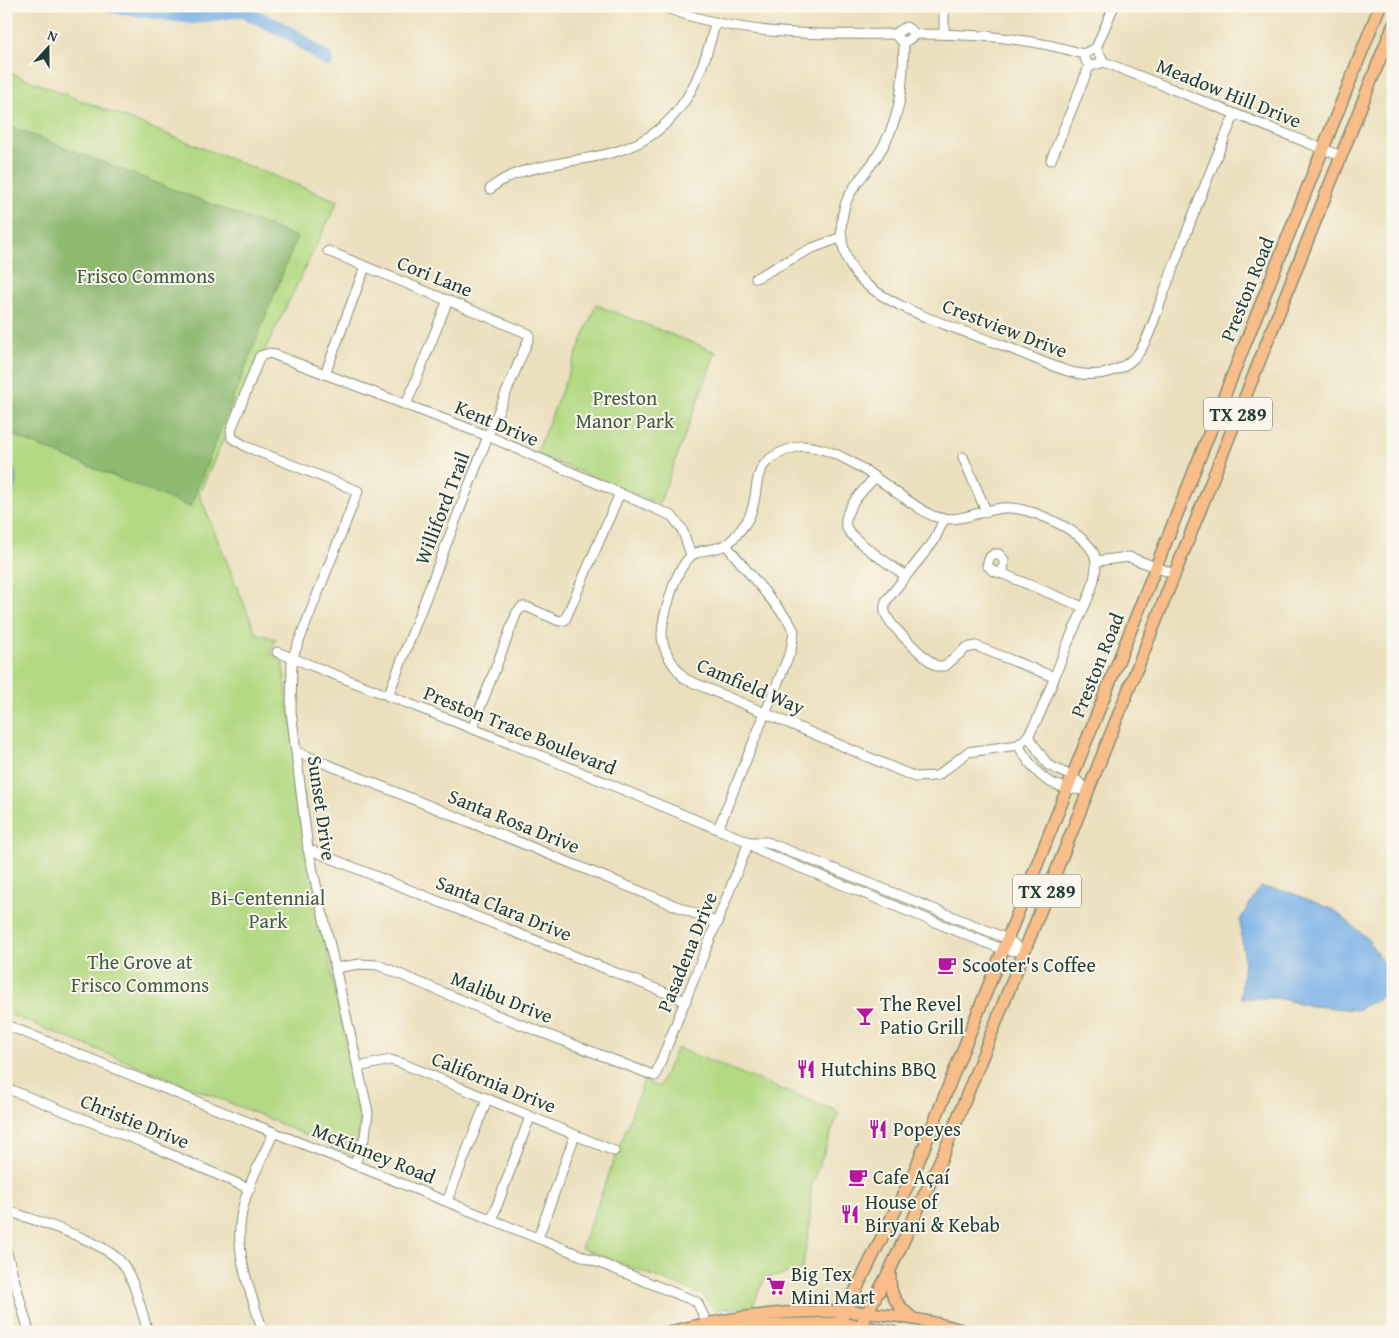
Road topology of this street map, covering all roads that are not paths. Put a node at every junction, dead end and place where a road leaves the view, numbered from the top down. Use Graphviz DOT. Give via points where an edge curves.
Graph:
graph roads {
  1 [pos="662,6"];
  2 [pos="944,6"];
  3 [pos="1114,6"];
  4 [pos="1380,6"];
  5 [pos="715,24"];
  6 [pos="1393,26"];
  7 [pos="894,34"];
  8 [pos="916,34"];
  9 [pos="944,34"];
  10 [pos="904,43"];
  11 [pos="1096,48"];
  12 [pos="1083,54"];
  13 [pos="1104,62"];
  14 [pos="1089,67"];
  15 [pos="1235,114"];
  16 [pos="1323,149"];
  17 [pos="1340,156"];
  18 [pos="1051,160"];
  19 [pos="490,188"];
  20 [pos="842,238"];
  21 [pos="328,251"];
  22 [pos="366,266"];
  23 [pos="756,278"];
  24 [pos="448,300"];
  25 [pos="529,334"];
  26 [pos="325,374"];
  27 [pos="406,405"];
  28 [pos="488,436"];
  29 [pos="963,457"];
  30 [pos="876,477"];
  31 [pos="358,491"];
  32 [pos="620,493"];
  33 [pos="986,511"];
  34 [pos="944,519"];
  35 [pos="726,545"];
  36 [pos="692,555"];
  37 [pos="1096,561"];
  38 [pos="1156,567"];
  39 [pos="1003,574"];
  40 [pos="1174,574"];
  41 [pos="906,576"];
  42 [pos="1083,607"];
  43 [pos="277,652"];
  44 [pos="292,659"];
  45 [pos="1054,677"];
  46 [pos="388,696"];
  47 [pos="766,712"];
  48 [pos="472,729"];
  49 [pos="1028,736"];
  50 [pos="1018,745"];
  51 [pos="297,752"];
  52 [pos="1072,777"];
  53 [pos="1068,790"];
  54 [pos="1088,790"];
  55 [pos="718,829"];
  56 [pos="749,842"];
  57 [pos="308,850"];
  58 [pos="900,897"];
  59 [pos="896,907"];
  60 [pos="718,923"];
  61 [pos="1006,944"];
  62 [pos="1023,951"];
  63 [pos="335,968"];
  64 [pos="686,1001"];
  65 [pos="6,1025"];
  66 [pos="358,1066"];
  67 [pos="655,1076"];
  68 [pos="6,1088"];
  69 [pos="946,1094"];
  70 [pos="487,1100"];
  71 [pos="964,1101"];
  72 [pos="530,1117"];
  73 [pos="274,1132"];
  74 [pos="576,1135"];
  75 [pos="614,1151"];
  76 [pos="354,1164"];
  77 [pos="250,1188"];
  78 [pos="447,1201"];
  79 [pos="8,1211"];
  80 [pos="492,1219"];
  81 [pos="6,1225"];
  82 [pos="538,1238"];
  83 [pos="6,1250"];
  84 [pos="890,1270"];
  85 [pos="847,1310"];
  86 [pos="868,1312"];
  87 [pos="911,1317"];
  88 [pos="807,1324"];
  89 [pos="838,1327"];
  90 [pos="711,1329"];
  91 [pos="859,1329"];
  92 [pos="29,1332"];
  93 [pos="148,1332"];
  94 [pos="263,1332"];
  95 [pos="669,1332"];
  96 [pos="818,1332"];
  97 [pos="893,1332"];
  98 [pos="968,1332"];
  1 -- 5 [label="street"];
  2 -- 9 [label="street"];
  3 -- 11 [label="street"];
  4 -- 16 [label="main road, Preston Road / TX 289"];
  5 -- 7 [label="street" via="771,32"];
  5 -- 19 [label="street" via="707,55 686,102 663,126 618,151 532,168"];
  6 -- 17 [label="main road, Preston Road / TX 289"];
  7 -- 8 [label="street" via="906,27"];
  7 -- 10 [label="street"];
  8 -- 9 [label="street"];
  8 -- 10 [label="street"];
  9 -- 12 [label="street" via="1005,37"];
  10 -- 20 [label="street, Crestview Drive" via="904,83 894,127 844,208"];
  11 -- 12 [label="street"];
  11 -- 13 [label="street"];
  12 -- 14 [label="street"];
  13 -- 14 [label="street"];
  13 -- 15 [label="street, Meadow Hill Drive"];
  14 -- 18 [label="street"];
  15 -- 16 [label="street, Meadow Hill Drive"];
  15 -- 20 [label="street, Crestview Drive" via="1145,340 1137,356 1115,370 1087,376 1073,373 901,306 856,274 845,256"];
  16 -- 17 [label="street, Meadow Hill Drive"];
  16 -- 38 [label="main road, Preston Road / TX 289"];
  17 -- 40 [label="main road, Preston Road / TX 289"];
  20 -- 23 [label="street" via="810,248"];
  21 -- 22 [label="street, Cori Lane"];
  22 -- 24 [label="street, Cori Lane"];
  22 -- 26 [label="street"];
  24 -- 25 [label="street, Cori Lane"];
  24 -- 27 [label="street"];
  25 -- 28 [label="street, Williford Trail"];
  26 -- 27 [label="street, Kent Drive"];
  26 -- 31 [label="street, Kent Drive" via="270,353 260,356 231,435 236,442 247,447"];
  27 -- 28 [label="street, Kent Drive"];
  28 -- 32 [label="street, Kent Drive"];
  28 -- 46 [label="street, Williford Trail"];
  29 -- 33 [label="street"];
  30 -- 34 [label="street" via="925,512"];
  30 -- 35 [label="street" via="820,448 801,446 781,450 770,458 758,476 749,518"];
  30 -- 41 [label="street" via="855,500 846,519 846,527 854,537"];
  31 -- 44 [label="street, Sunset Drive"];
  32 -- 36 [label="street, Kent Drive" via="672,516 682,528"];
  32 -- 48 [label="street" via="565,620 559,621 527,607 517,612"];
  33 -- 34 [label="street"];
  33 -- 37 [label="street" via="1023,509 1055,521 1082,540"];
  34 -- 41 [label="street" via="934,541"];
  35 -- 36 [label="street"];
  35 -- 47 [label="street" via="794,631 791,650"];
  36 -- 47 [label="street, Camfield Way" via="673,585 664,614 662,636 666,653 685,679"];
  37 -- 38 [label="street" via="1129,557"];
  37 -- 42 [label="street" via="1092,588"];
  38 -- 40 [label="street"];
  38 -- 52 [label="main road, Preston Road / TX 289"];
  39 -- 42 [label="street"];
  40 -- 54 [label="main road, Preston Road / TX 289"];
  41 -- 45 [label="street" via="886,600 885,613 901,634 936,666 945,666 966,648 976,646"];
  42 -- 45 [label="street"];
  43 -- 44 [label="street, Preston Trace Boulevard"];
  44 -- 46 [label="street, Preston Trace Boulevard"];
  44 -- 51 [label="street, Sunset Drive" via="291,711"];
  45 -- 49 [label="street"];
  46 -- 48 [label="street, Preston Trace Boulevard"];
  47 -- 50 [label="street, Camfield Way" via="916,776 937,776 968,752"];
  47 -- 55 [label="street"];
  48 -- 55 [label="street, Preston Trace Boulevard"];
  49 -- 50 [label="street"];
  49 -- 52 [label="street" via="1048,765"];
  50 -- 53 [label="street" via="1037,773 1048,782"];
  51 -- 57 [label="street, Sunset Drive"];
  51 -- 60 [label="street, Santa Rosa Drive"];
  52 -- 53 [label="main road, Preston Road / TX 289"];
  52 -- 54 [label="street"];
  53 -- 54 [label="street"];
  53 -- 61 [label="main road, Preston Road / TX 289"];
  54 -- 62 [label="main road, Preston Road / TX 289"];
  55 -- 56 [label="street, Preston Trace Boulevard"];
  56 -- 58 [label="street, Preston Trace Boulevard" via="767,842"];
  56 -- 59 [label="street, Preston Trace Boulevard" via="759,851"];
  56 -- 60 [label="street, Pasadena Drive"];
  57 -- 63 [label="street, Sunset Drive"];
  57 -- 64 [label="street, Santa Clara Drive"];
  58 -- 59 [label="street"];
  58 -- 61 [label="street, Preston Trace Boulevard"];
  59 -- 61 [label="street, Preston Trace Boulevard"];
  60 -- 64 [label="street, Pasadena Drive"];
  61 -- 62 [label="street, Preston Trace Boulevard"];
  61 -- 69 [label="main road, Preston Road / TX 289"];
  62 -- 71 [label="main road, Preston Road / TX 289"];
  63 -- 66 [label="street, Sunset Drive"];
  63 -- 67 [label="street, Malibu Drive" via="378,965"];
  64 -- 67 [label="street, Pasadena Drive"];
  65 -- 73 [label="street, McKinney Road"];
  66 -- 70 [label="street, California Drive" via="390,1060"];
  66 -- 76 [label="street, Sunset Drive" via="368,1119"];
  68 -- 77 [label="street, Christie Drive"];
  69 -- 71 [label="main road"];
  69 -- 85 [label="main road, Preston Road / TX 289" via="913,1175"];
  70 -- 72 [label="street, California Drive"];
  70 -- 78 [label="street"];
  71 -- 84 [label="main road, Preston Road / TX 289" via="937,1169"];
  72 -- 74 [label="street, California Drive"];
  72 -- 80 [label="street"];
  73 -- 76 [label="street, McKinney Road"];
  73 -- 77 [label="street"];
  74 -- 75 [label="street, California Drive"];
  74 -- 82 [label="street"];
  76 -- 78 [label="street, McKinney Road"];
  77 -- 94 [label="street" via="239,1241"];
  78 -- 80 [label="street, McKinney Road"];
  79 -- 81 [label="street"];
  79 -- 93 [label="street" via="74,1235 122,1263"];
  80 -- 82 [label="street, McKinney Road"];
  82 -- 90 [label="street, McKinney Road" via="697,1302"];
  83 -- 92 [label="street"];
  84 -- 86 [label="main road, Preston Road / TX 289"];
  84 -- 87 [label="main road" via="892,1296"];
  85 -- 86 [label="main road"];
  85 -- 89 [label="main road, Preston Road / TX 289"];
  85 -- 90 [label="main road" via="733,1317"];
  86 -- 87 [label="main road"];
  86 -- 91 [label="main road, Preston Road / TX 289"];
  87 -- 98 [label="main road"];
  88 -- 89 [label="main road"];
  88 -- 90 [label="main road"];
  88 -- 96 [label="main road"];
  89 -- 91 [label="main road"];
  90 -- 95 [label="main road"];
  91 -- 97 [label="main road"];
}
